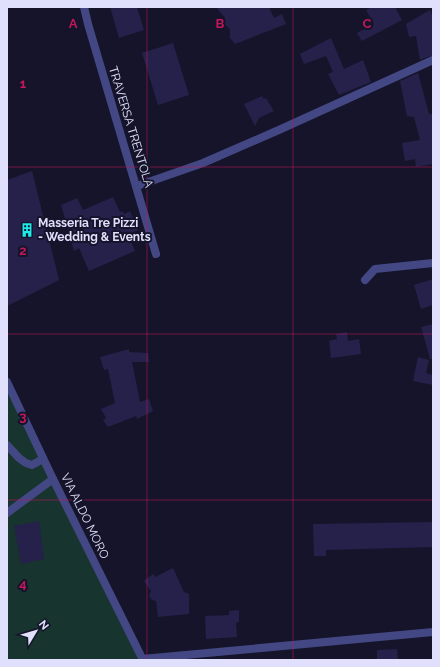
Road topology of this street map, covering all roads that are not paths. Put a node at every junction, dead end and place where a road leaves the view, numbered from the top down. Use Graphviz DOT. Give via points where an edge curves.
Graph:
graph roads {
  1 [pos="84,7"];
  2 [pos="433,60"];
  3 [pos="137,186"];
  4 [pos="156,254"];
  5 [pos="433,263"];
  6 [pos="365,280"];
  7 [pos="7,382"];
  8 [pos="7,445"];
  9 [pos="44,459"];
  10 [pos="53,479"];
  11 [pos="7,513"];
  12 [pos="433,632"];
  13 [pos="142,659"];
  1 -- 3 [label="street, TRAVERSA TRENTOLA"];
  2 -- 3 [label="street" via="203,163"];
  3 -- 4 [label="street, TRAVERSA TRENTOLA"];
  5 -- 6 [label="street" via="375,268"];
  7 -- 9 [label="street, VIA ALDO MORO"];
  8 -- 9 [label="street" via="26,463 32,465"];
  9 -- 10 [label="street, VIA ALDO MORO"];
  10 -- 11 [label="street"];
  10 -- 13 [label="street, VIA ALDO MORO"];
  12 -- 13 [label="street"];
}
